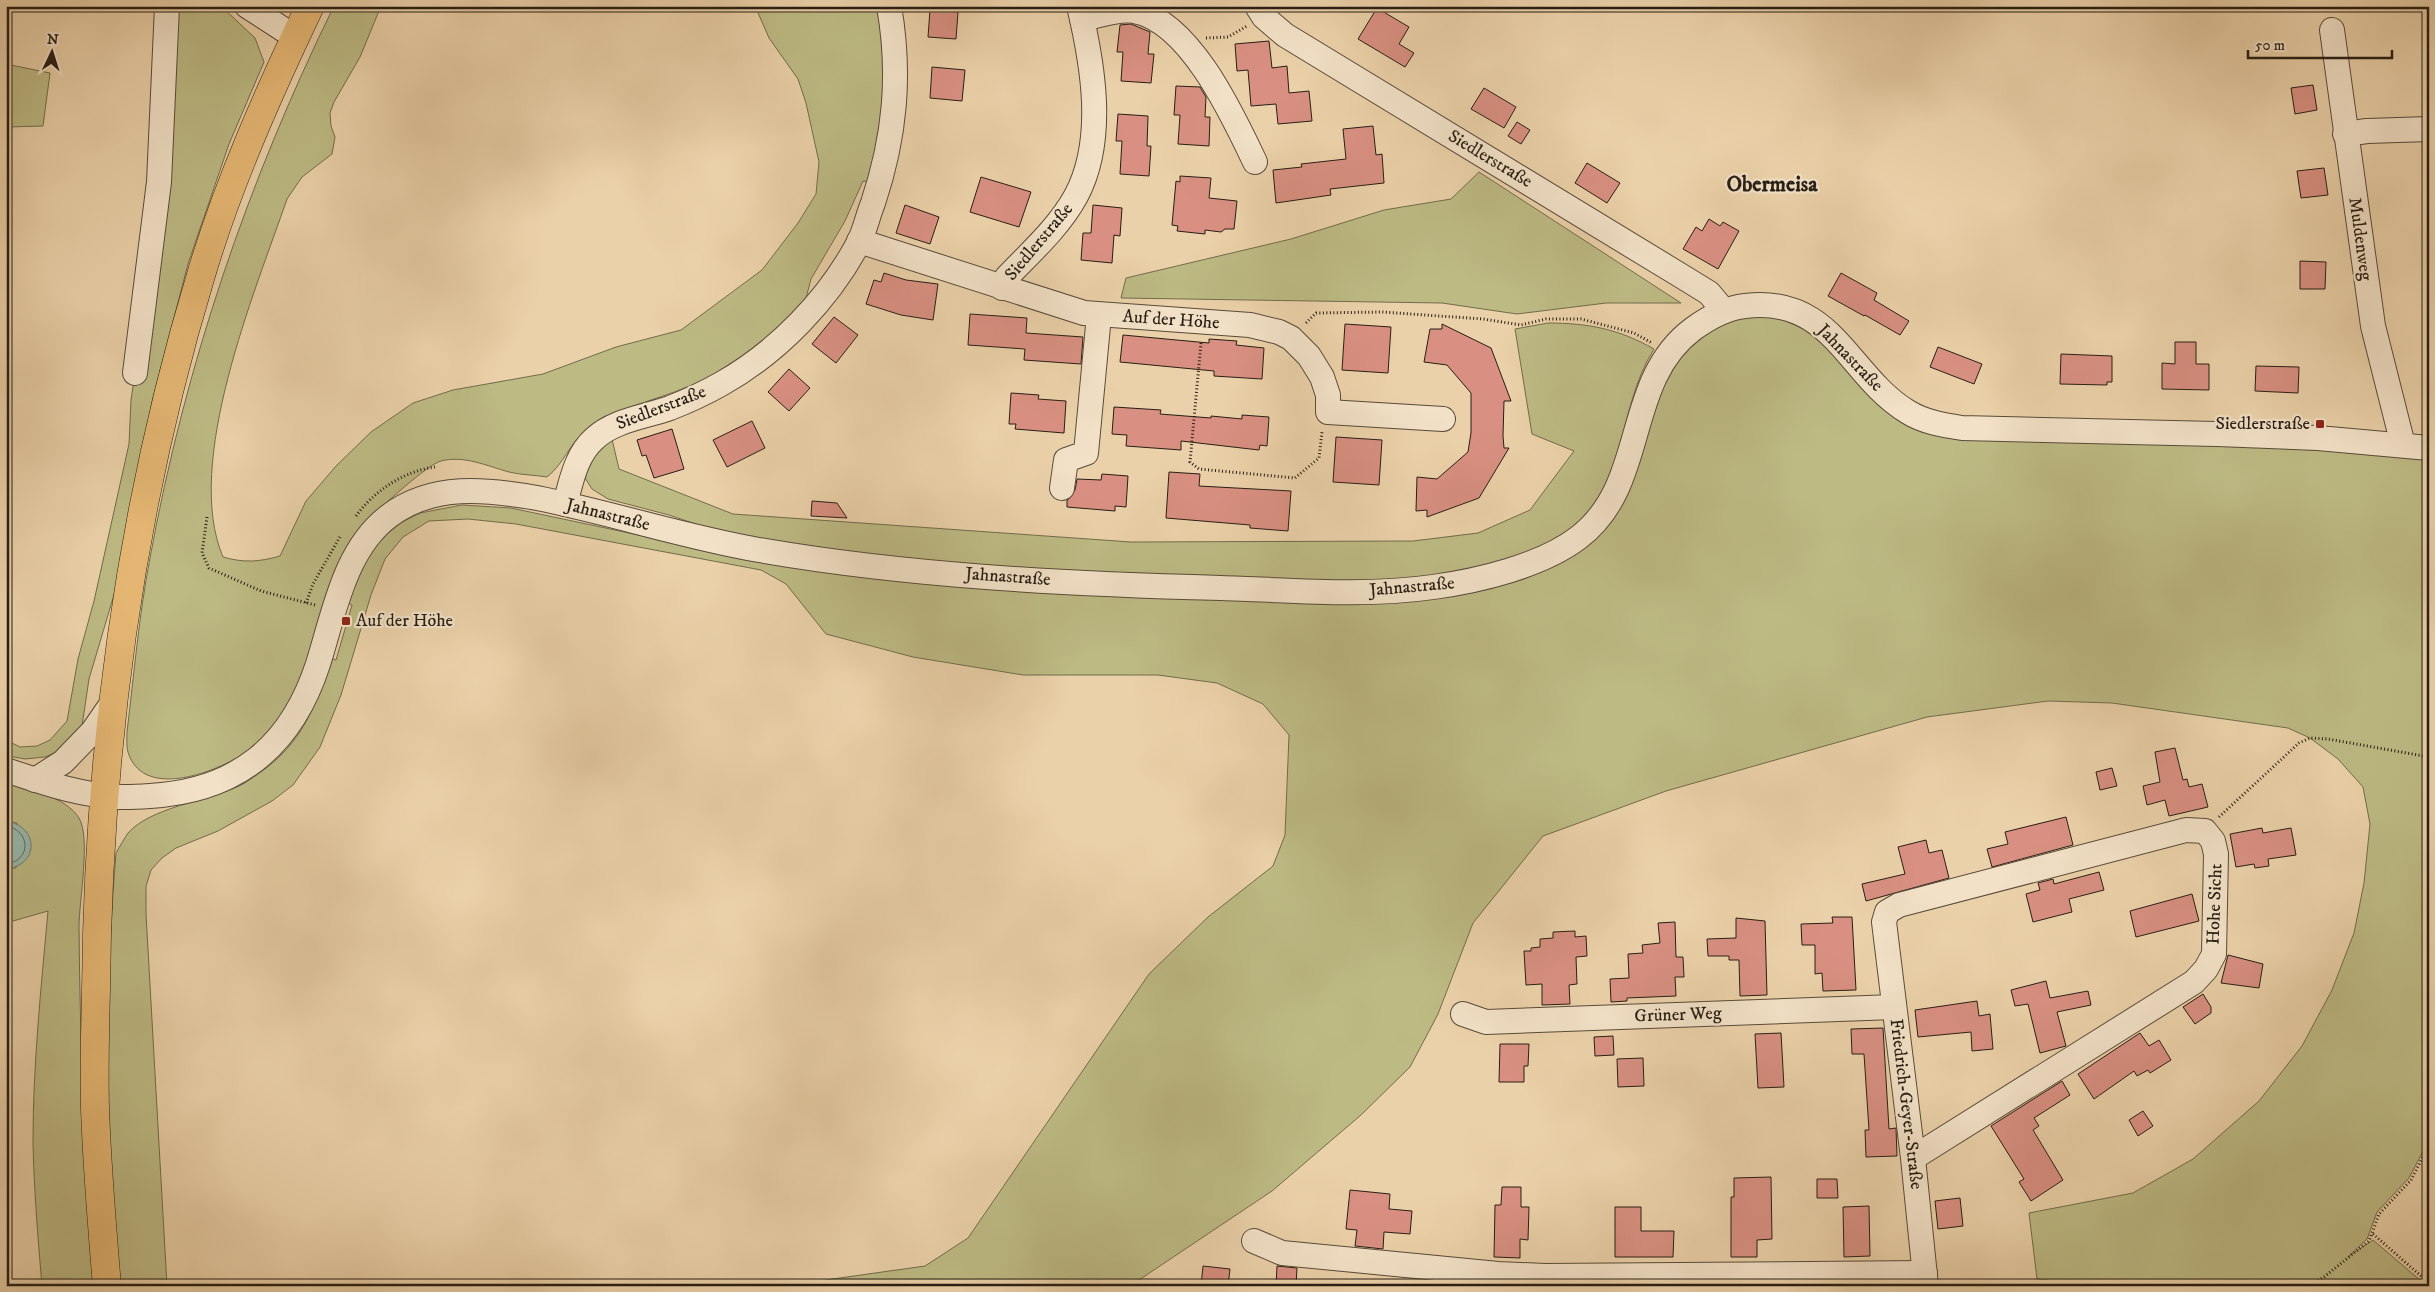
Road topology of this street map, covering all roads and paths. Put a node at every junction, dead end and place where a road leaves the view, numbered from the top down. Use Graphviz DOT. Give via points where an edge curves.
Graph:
graph roads {
  1 [pos="167,6"];
  2 [pos="247,6"];
  3 [pos="310,6"];
  4 [pos="889,6"];
  5 [pos="1261,12"];
  6 [pos="1080,13"];
  7 [pos="2332,30"];
  8 [pos="295,37"];
  9 [pos="1186,46"];
  10 [pos="2429,129"];
  11 [pos="2345,134"];
  12 [pos="1255,162"];
  13 [pos="859,241"];
  14 [pos="1002,288"];
  15 [pos="1724,311"];
  16 [pos="1099,315"];
  17 [pos="1203,322"];
  18 [pos="1291,338"];
  19 [pos="1668,352"];
  20 [pos="135,373"];
  21 [pos="1328,412"];
  22 [pos="1443,419"];
  23 [pos="2403,445"];
  24 [pos="2429,448"];
  25 [pos="1062,488"];
  26 [pos="565,504"];
  27 [pos="207,517"];
  28 [pos="333,611"];
  29 [pos="113,702"];
  30 [pos="2429,756"];
  31 [pos="6,770"];
  32 [pos="35,780"];
  33 [pos="104,796"];
  34 [pos="2205,831"];
  35 [pos="1894,1007"];
  36 [pos="1463,1014"];
  37 [pos="2429,1145"];
  38 [pos="1913,1158"];
  39 [pos="2373,1234"];
  40 [pos="1254,1241"];
  41 [pos="1926,1279"];
  42 [pos="2429,1282"];
  43 [pos="107,1286"];
  44 [pos="2309,1286"];
  1 -- 20 [label="street" via="159,182"];
  2 -- 8 [label="street"];
  3 -- 8 [label="main road"];
  4 -- 13 [label="street, Siedlerstraße" via="897,76 893,122 881,179"];
  5 -- 9 [label="path" via="1228,37 1198,38"];
  5 -- 15 [label="street, Siedlerstraße" via="1285,35 1702,289"];
  6 -- 9 [label="street, Siedlerstraße" via="1132,10 1148,14 1165,24"];
  6 -- 14 [label="street, Siedlerstraße" via="1092,78 1093,129 1086,169 1077,195 1060,220 1007,277"];
  7 -- 11 [label="street, Muldenweg"];
  8 -- 29 [label="main road" via="241,163 201,274 150,480"];
  9 -- 12 [label="street, Siedlerstraße" via="1225,99"];
  10 -- 11 [label="street"];
  11 -- 23 [label="street, Muldenweg" via="2373,326"];
  13 -- 14 [label="street, Auf der Höhe"];
  13 -- 26 [label="street, Siedlerstraße" via="804,318 739,373 702,394 625,422 594,438 573,474"];
  14 -- 16 [label="street, Auf der Höhe" via="1069,310"];
  15 -- 19 [label="street, Jahnastraße" via="1682,337"];
  15 -- 23 [label="street, Jahnastraße" via="1747,305 1769,306 1794,311 1815,321 1899,406 1921,419 1945,426 2245,435"];
  16 -- 17 [label="street, Auf der Höhe"];
  16 -- 25 [label="street" via="1086,453 1066,460"];
  17 -- 18 [label="street, Auf der Höhe" via="1250,325"];
  17 -- 21 [label="path" via="1190,462 1199,469 1295,478 1319,458 1321,434"];
  18 -- 19 [label="path" via="1316,313 1382,312 1521,325 1546,319 1581,319 1634,333"];
  18 -- 21 [label="street, Auf der Höhe" via="1309,356 1322,377 1328,395"];
  19 -- 26 [label="street, Jahnastraße" via="1652,380 1615,495 1594,524 1560,549 1513,568 1432,588 1358,591 1172,587 908,570 758,550"];
  21 -- 22 [label="street"];
  23 -- 24 [label="street, Jahnastraße"];
  26 -- 28 [label="street, Jahnastraße" via="479,490 456,491 414,501 386,518 365,543 342,583"];
  27 -- 28 [label="path" via="202,553 208,568 261,591"];
  28 -- 33 [label="street, Jahnastraße" via="318,664 298,711 263,756 239,773 171,795"];
  29 -- 32 [label="street" via="63,762"];
  29 -- 33 [label="main road"];
  30 -- 34 [label="path" via="2310,738 2246,790"];
  31 -- 32 [label="street, Jahnastraße"];
  32 -- 33 [label="street, Jahnastraße"];
  33 -- 43 [label="main road" via="98,888 95,1105"];
  34 -- 35 [label="street, Friedrich-Geyer-Straße" via="2186,830 1899,905 1887,912 1884,922"];
  34 -- 38 [label="street, Hohe Sicht" via="2213,841 2216,854 2214,954 2206,970 2194,982"];
  35 -- 36 [label="street, Grüner Weg" via="1486,1022"];
  35 -- 38 [label="street, Friedrich-Geyer-Straße"];
  37 -- 39 [label="path" via="2411,1180 2380,1214"];
  38 -- 41 [label="street, Friedrich-Geyer-Straße"];
  39 -- 42 [label="path"];
  39 -- 44 [label="path" via="2369,1241"];
  40 -- 41 [label="street" via="1282,1253 1498,1274"];
}
